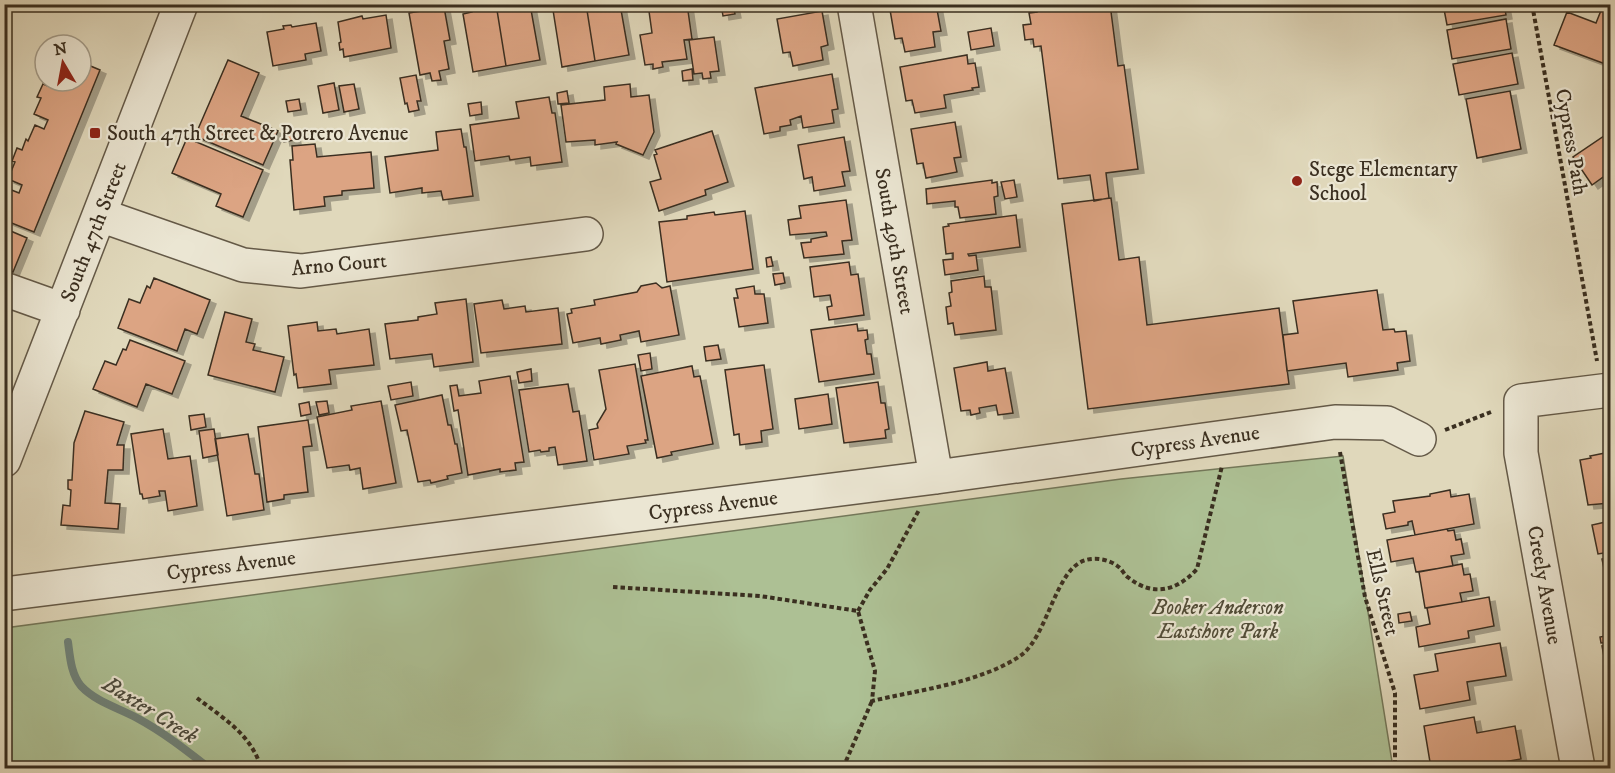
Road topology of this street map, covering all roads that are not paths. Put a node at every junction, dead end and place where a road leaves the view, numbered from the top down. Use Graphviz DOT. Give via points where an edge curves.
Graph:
graph roads {
  1 [pos="181,4"];
  2 [pos="854,4"];
  3 [pos="100,215"];
  4 [pos="586,234"];
  5 [pos="4,289"];
  6 [pos="63,310"];
  7 [pos="1606,390"];
  8 [pos="1419,439"];
  9 [pos="4,460"];
  10 [pos="936,477"];
  11 [pos="4,594"];
  12 [pos="1578,768"];
  1 -- 3 [label="street, South 47th Street"];
  2 -- 10 [label="street, South 49th Street"];
  3 -- 4 [label="street, Arno Court" via="243,265 301,271"];
  3 -- 6 [label="street, South 47th Street"];
  5 -- 6 [label="street"];
  6 -- 9 [label="street, South 47th Street"];
  7 -- 12 [label="street, Creely Avenue" via="1521,401 1521,453"];
  8 -- 10 [label="street, Cypress Avenue" via="1388,423 1335,422"];
  10 -- 11 [label="street, Cypress Avenue"];
}
